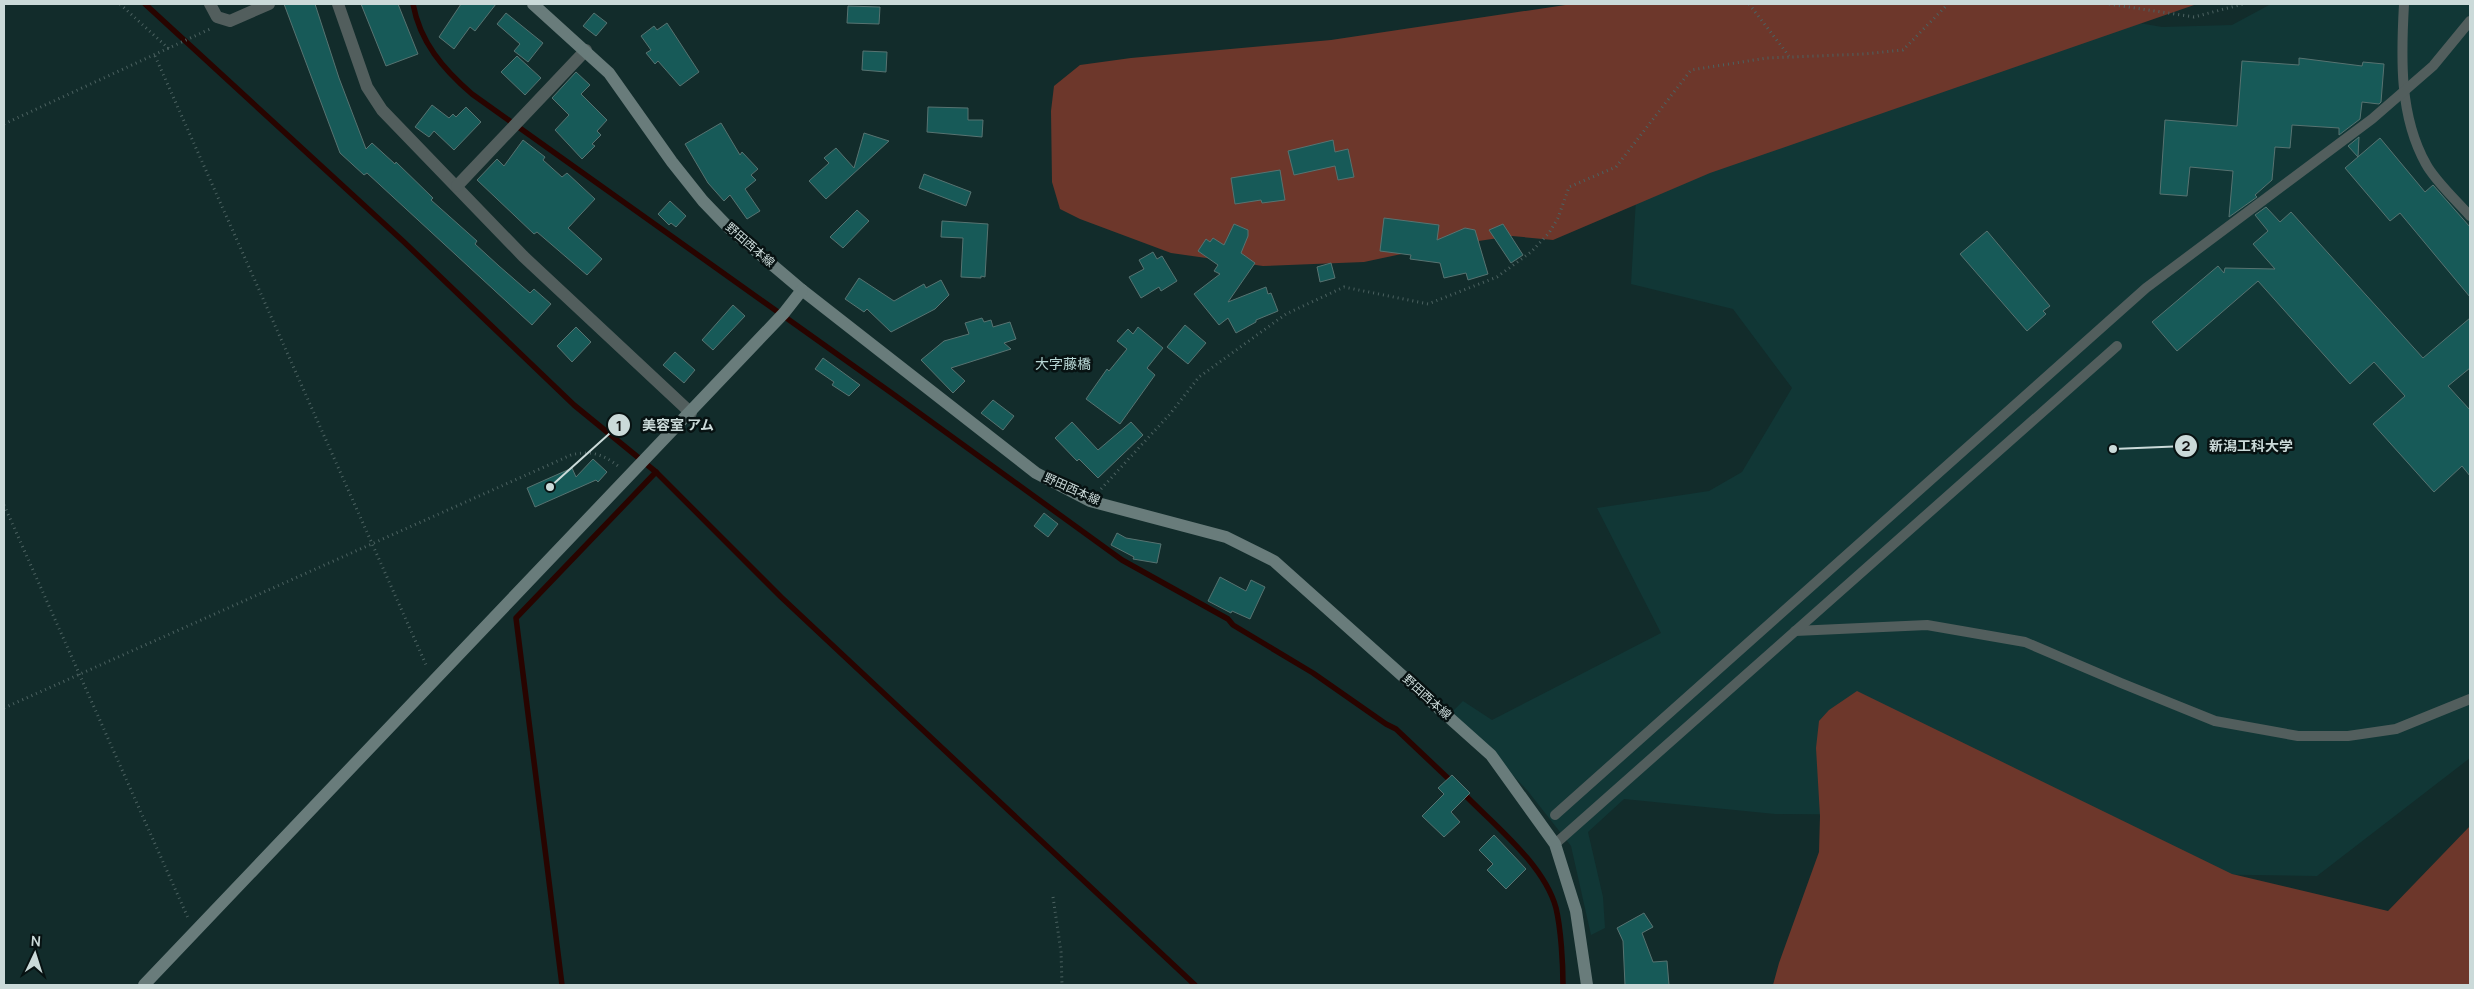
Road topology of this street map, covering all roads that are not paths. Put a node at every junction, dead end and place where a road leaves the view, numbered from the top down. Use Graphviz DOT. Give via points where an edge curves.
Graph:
graph roads {
  1 [pos="210,4"];
  2 [pos="269,4"];
  3 [pos="338,4"];
  4 [pos="533,4"];
  5 [pos="2404,4"];
  6 [pos="2470,21"];
  7 [pos="586,50"];
  8 [pos="2405,90"];
  9 [pos="457,186"];
  10 [pos="2470,216"];
  11 [pos="802,290"];
  12 [pos="2117,346"];
  13 [pos="691,413"];
  14 [pos="1795,631"];
  15 [pos="2470,700"];
  16 [pos="1555,815"];
  17 [pos="1556,844"];
  18 [pos="144,985"];
  19 [pos="1587,985"];
  1 -- 2 [label="street" via="217,17 230,21"];
  3 -- 9 [label="street" via="375,101"];
  4 -- 7 [label="main road, 野田西本線"];
  5 -- 8 [label="lane" via="2401,51"];
  6 -- 8 [label="lane" via="2433,66"];
  7 -- 9 [label="street"];
  7 -- 11 [label="main road, 野田西本線" via="620,86 672,162 704,201 729,228"];
  8 -- 10 [label="lane" via="2414,137 2426,166"];
  8 -- 16 [label="lane" via="2372,119 2146,288"];
  9 -- 13 [label="street" via="523,256"];
  11 -- 13 [label="main road"];
  11 -- 17 [label="main road, 野田西本線" via="1036,473 1090,501 1226,537 1274,561 1491,755"];
  12 -- 14 [label="lane"];
  13 -- 18 [label="main road"];
  14 -- 15 [label="lane" via="1927,625 2025,642 2215,721 2298,736 2348,736 2396,729"];
  14 -- 17 [label="lane"];
  17 -- 19 [label="main road, 野田西本線" via="1576,910"];
}
